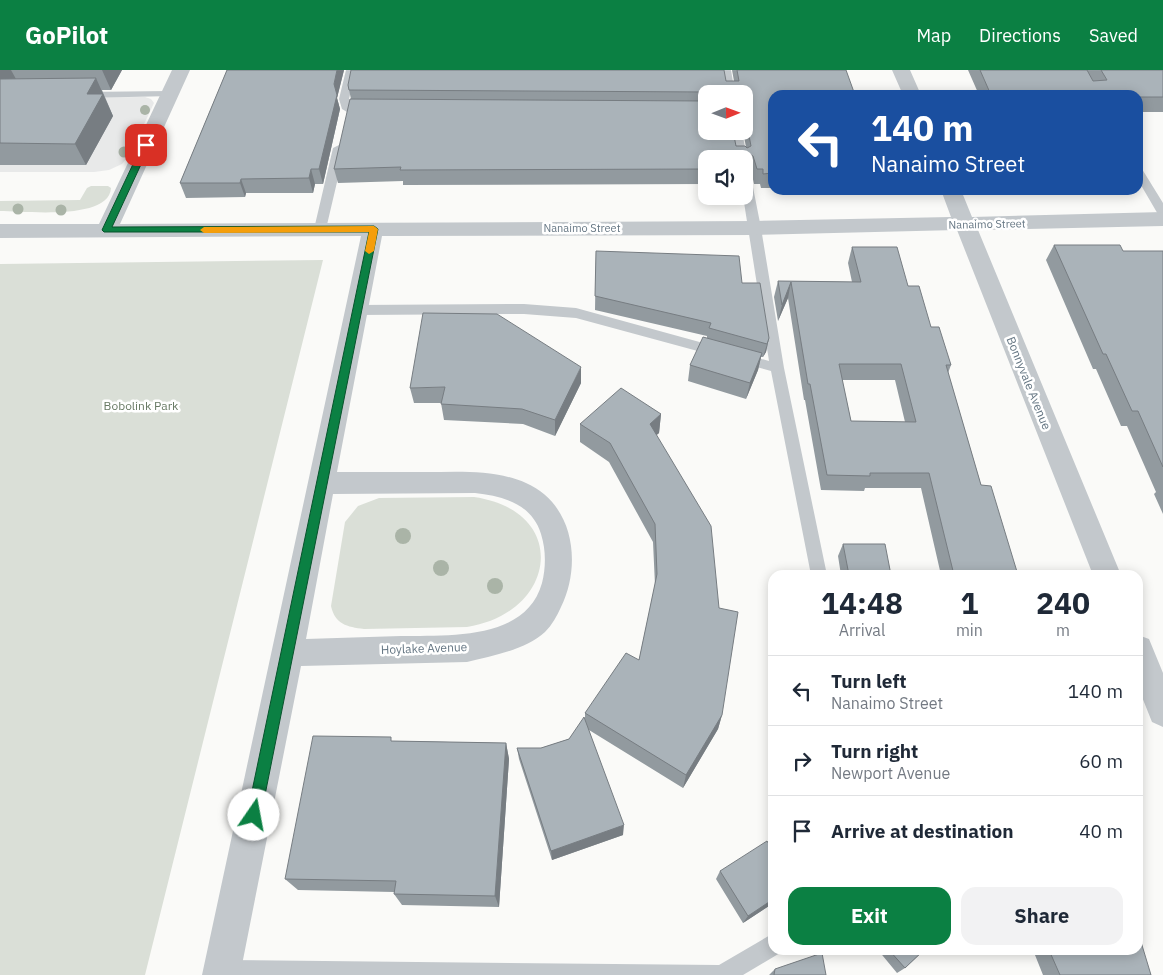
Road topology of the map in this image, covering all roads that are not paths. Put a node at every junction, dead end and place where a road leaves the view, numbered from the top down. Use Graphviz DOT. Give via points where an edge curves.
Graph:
graph roads {
  1 [pos="181,70"];
  2 [pos="351,70"];
  3 [pos="726,70"];
  4 [pos="902,70"];
  5 [pos="728,85"];
  6 [pos="910,90"];
  7 [pos="169,94"];
  8 [pos="71,95"];
  9 [pos="377,109"];
  10 [pos="342,138"];
  11 [pos="1143,179"];
  12 [pos="953,195"];
  13 [pos="750,205"];
  14 [pos="1163,213"];
  15 [pos="1163,219"];
  16 [pos="965,224"];
  17 [pos="755,228"];
  18 [pos="320,229"];
  19 [pos="374,229"];
  20 [pos="107,230"];
  21 [pos="0,231"];
  22 [pos="357,310"];
  23 [pos="777,368"];
  24 [pos="322,483"];
  25 [pos="818,570"];
  26 [pos="1105,570"];
  27 [pos="288,653"];
  28 [pos="1143,662"];
  29 [pos="1163,712"];
  30 [pos="768,947"];
  31 [pos="221,973"];
  32 [pos="717,975"];
  33 [pos="722,975"];
  1 -- 7 [label="street"];
  2 -- 9 [label="lane" via="344,99 347,113"];
  3 -- 5 [label="lane"];
  4 -- 6 [label="street"];
  7 -- 8 [label="lane"];
  7 -- 20 [label="street"];
  10 -- 18 [label="lane"];
  11 -- 14 [label="lane"];
  12 -- 16 [label="street, Bonnyvale Avenue"];
  13 -- 17 [label="lane"];
  15 -- 16 [label="street, Nanaimo Street"];
  16 -- 17 [label="street, Nanaimo Street"];
  16 -- 26 [label="street, Bonnyvale Avenue"];
  17 -- 19 [label="street, Nanaimo Street"];
  17 -- 23 [label="lane"];
  18 -- 19 [label="street, Nanaimo Street"];
  18 -- 20 [label="street, Nanaimo Street"];
  19 -- 22 [label="street"];
  20 -- 21 [label="street, Nanaimo Street"];
  22 -- 23 [label="lane" via="524,309 576,314"];
  22 -- 24 [label="street"];
  23 -- 25 [label="lane"];
  24 -- 27 [label="street"];
  24 -- 27 [label="street, Hoylake Avenue" via="474,482 497,484 520,493 550,522 558,542 560,564 554,595 534,623 493,642 466,648"];
  27 -- 31 [label="street"];
  28 -- 29 [label="street"];
  30 -- 33 [label="lane"];
  31 -- 32 [label="lane"];
}
